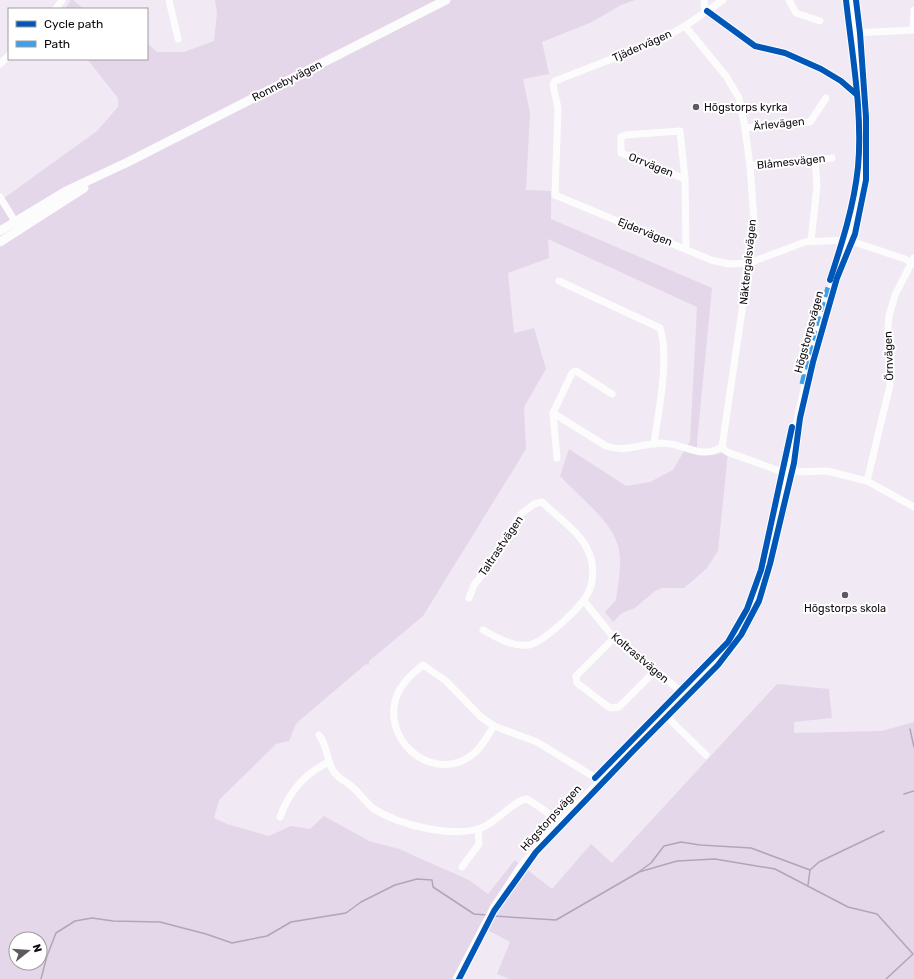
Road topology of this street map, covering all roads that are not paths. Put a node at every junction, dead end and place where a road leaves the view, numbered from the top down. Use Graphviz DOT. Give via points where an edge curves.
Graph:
graph roads {
  1 [pos="169,0"];
  2 [pos="446,0"];
  3 [pos="704,0"];
  4 [pos="723,0"];
  5 [pos="789,0"];
  6 [pos="850,0"];
  7 [pos="914,10"];
  8 [pos="705,12"];
  9 [pos="820,21"];
  10 [pos="685,26"];
  11 [pos="914,30"];
  12 [pos="854,33"];
  13 [pos="178,40"];
  14 [pos="8,56"];
  15 [pos="0,64"];
  16 [pos="555,81"];
  17 [pos="826,98"];
  18 [pos="745,128"];
  19 [pos="832,158"];
  20 [pos="814,159"];
  21 [pos="128,162"];
  22 [pos="750,166"];
  23 [pos="685,179"];
  24 [pos="0,198"];
  25 [pos="14,220"];
  26 [pos="20,228"];
  27 [pos="0,231"];
  28 [pos="848,240"];
  29 [pos="811,241"];
  30 [pos="0,242"];
  31 [pos="686,249"];
  32 [pos="913,262"];
  33 [pos="749,263"];
  34 [pos="559,281"];
  35 [pos="612,394"];
  36 [pos="553,413"];
  37 [pos="654,444"];
  38 [pos="722,447"];
  39 [pos="557,458"];
  40 [pos="786,472"];
  41 [pos="867,481"];
  42 [pos="914,507"];
  43 [pos="470,598"];
  44 [pos="584,601"];
  45 [pos="483,630"];
  46 [pos="614,638"];
  47 [pos="655,671"];
  48 [pos="683,694"];
  49 [pos="664,714"];
  50 [pos="494,726"];
  51 [pos="319,735"];
  52 [pos="706,756"];
  53 [pos="329,762"];
  54 [pos="599,780"];
  55 [pos="280,817"];
  56 [pos="560,822"];
  57 [pos="478,829"];
  58 [pos="462,867"];
  59 [pos="456,979"];
  1 -- 13 [label="street"];
  2 -- 21 [label="main road, Ronnebyvägen"];
  3 -- 8 [label="street"];
  4 -- 8 [label="street, Tjädervägen"];
  5 -- 9 [label="street" via="796,13"];
  6 -- 12 [label="street, Högstorpsvägen"];
  7 -- 11 [label="street"];
  8 -- 10 [label="street, Tjädervägen"];
  10 -- 16 [label="street, Tjädervägen" via="658,41"];
  10 -- 18 [label="street, Näktergalsvägen" via="726,76 739,98"];
  11 -- 12 [label="street"];
  12 -- 28 [label="street, Högstorpsvägen" via="864,148 861,184"];
  14 -- 15 [label="street"];
  16 -- 31 [label="street, Ejdervägen" via="553,85 558,108 555,195"];
  17 -- 18 [label="street, Ärlevägen" via="810,122"];
  18 -- 22 [label="street, Näktergalsvägen"];
  19 -- 20 [label="street, Blåmesvägen"];
  20 -- 22 [label="street, Blåmesvägen"];
  20 -- 29 [label="street" via="817,186"];
  21 -- 25 [label="main road, Ronnebyvägen" via="73,187"];
  21 -- 26 [label="main road, Ronnebyvägen"];
  22 -- 33 [label="street, Näktergalsvägen" via="754,220"];
  23 -- 23 [label="street, Orrvägen" via="680,132 621,137 621,153"];
  23 -- 31 [label="street, Orrvägen"];
  24 -- 25 [label="street"];
  25 -- 26 [label="street"];
  25 -- 27 [label="main road, Ronnebyvägen"];
  26 -- 30 [label="main road, Ronnebyvägen"];
  28 -- 29 [label="street, Ejdervägen"];
  28 -- 32 [label="street"];
  28 -- 40 [label="street, Högstorpsvägen" via="820,324"];
  29 -- 33 [label="street, Ejdervägen"];
  31 -- 33 [label="street, Ejdervägen" via="711,260 729,264"];
  32 -- 41 [label="street, Örnvägen" via="895,295 890,316 890,385"];
  33 -- 38 [label="street, Näktergalsvägen"];
  34 -- 37 [label="street" via="660,328 664,370"];
  35 -- 36 [label="street" via="576,371 572,373"];
  36 -- 37 [label="street" via="614,449"];
  36 -- 39 [label="street"];
  37 -- 38 [label="street" via="664,443 705,453 713,453"];
  38 -- 40 [label="street" via="727,452"];
  40 -- 41 [label="street" via="827,471"];
  40 -- 48 [label="street, Högstorpsvägen" via="765,572 757,597 722,655"];
  41 -- 42 [label="street"];
  43 -- 44 [label="street, Taltrastvägen" via="474,585 488,568 520,515 534,504 542,502 582,539 589,553 593,568 589,592"];
  44 -- 45 [label="street" via="543,640 529,645 500,640"];
  44 -- 46 [label="street, Koltrastvägen"];
  46 -- 47 [label="street, Koltrastvägen"];
  46 -- 47 [label="street" via="576,676 577,683 610,708 619,707"];
  47 -- 48 [label="street, Koltrastvägen"];
  48 -- 49 [label="street, Högstorpsvägen"];
  49 -- 52 [label="street"];
  49 -- 54 [label="street, Högstorpsvägen"];
  50 -- 50 [label="street" via="481,717 446,681 423,665 410,676 395,701 394,720 400,740 409,751 431,762 455,763 471,756 484,743"];
  50 -- 54 [label="street" via="537,742"];
  51 -- 53 [label="street"];
  53 -- 55 [label="street" via="317,768 290,794"];
  53 -- 57 [label="street" via="334,772 351,785 368,804 393,819 449,831"];
  54 -- 56 [label="street, Högstorpsvägen"];
  56 -- 57 [label="street" via="534,802 524,799"];
  56 -- 59 [label="street, Högstorpsvägen" via="536,848 493,908"];
  57 -- 58 [label="street" via="479,844"];
}
